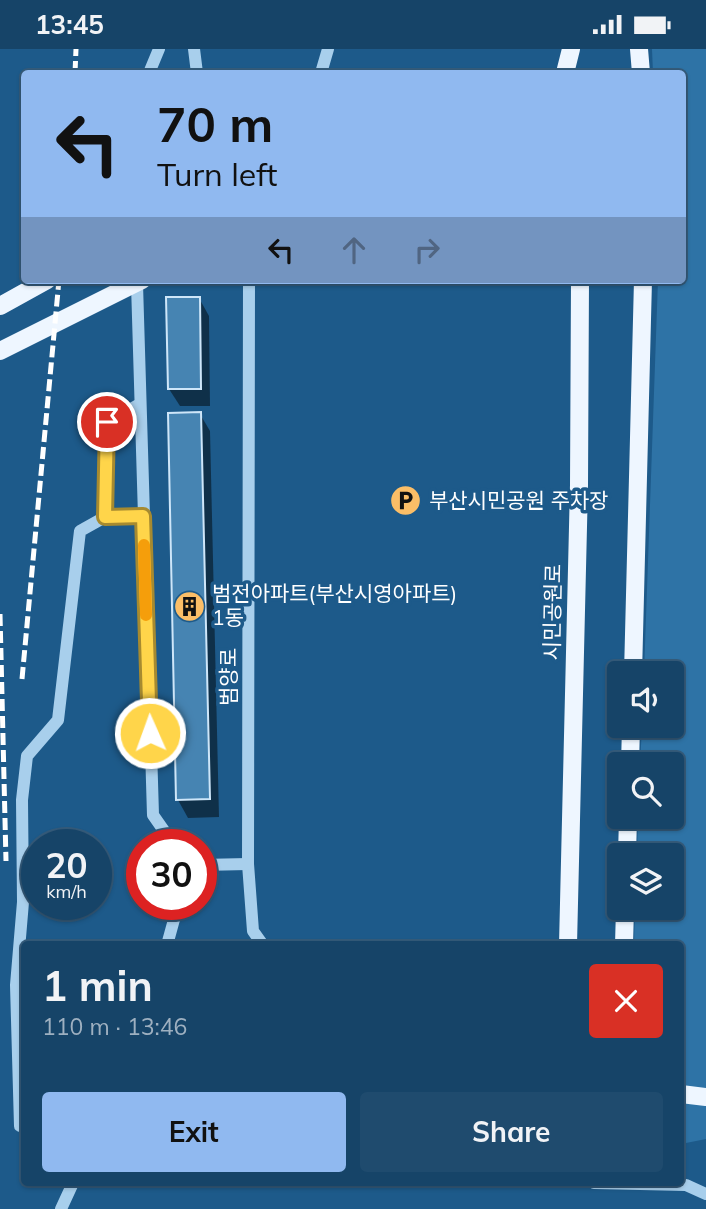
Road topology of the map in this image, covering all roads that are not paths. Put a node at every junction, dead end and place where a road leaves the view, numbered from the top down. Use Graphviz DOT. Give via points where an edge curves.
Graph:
graph roads {
  1 [pos="159,49"];
  2 [pos="194,49"];
  3 [pos="328,49"];
  4 [pos="573,49"];
  5 [pos="639,49"];
  6 [pos="150,70"];
  7 [pos="197,70"];
  8 [pos="322,70"];
  9 [pos="566,70"];
  10 [pos="575,70"];
  11 [pos="641,70"];
  12 [pos="40,284"];
  13 [pos="135,284"];
  14 [pos="139,284"];
  15 [pos="249,284"];
  16 [pos="577,284"];
  17 [pos="643,284"];
  18 [pos="0,306"];
  19 [pos="0,351"];
  20 [pos="140,404"];
  21 [pos="143,516"];
  22 [pos="105,517"];
  23 [pos="633,661"];
  24 [pos="163,829"];
  25 [pos="248,864"];
  26 [pos="217,865"];
  27 [pos="174,920"];
  28 [pos="625,920"];
  29 [pos="168,941"];
  30 [pos="260,941"];
  31 [pos="568,941"];
  32 [pos="624,941"];
  33 [pos="684,1094"];
  34 [pos="706,1097"];
  35 [pos="20,1126"];
  36 [pos="684,1185"];
  37 [pos="72,1186"];
  38 [pos="706,1194"];
  39 [pos="61,1209"];
  1 -- 6 [label="street"];
  2 -- 7 [label="street"];
  3 -- 8 [label="street"];
  4 -- 9 [label="main road"];
  4 -- 10 [label="main road"];
  5 -- 11 [label="main road"];
  12 -- 18 [label="main road"];
  13 -- 19 [label="main road"];
  14 -- 20 [label="street"];
  15 -- 25 [label="street, 범양로"];
  16 -- 31 [label="main road, 시민공원로" via="579,485"];
  17 -- 23 [label="main road"];
  20 -- 21 [label="street"];
  20 -- 22 [label="street" via="107,422"];
  21 -- 22 [label="street"];
  21 -- 24 [label="street" via="153,815"];
  22 -- 35 [label="street" via="80,531 58,720 27,755 16,985"];
  25 -- 26 [label="street"];
  25 -- 30 [label="street, 범양로" via="253,931"];
  27 -- 29 [label="street"];
  28 -- 32 [label="main road"];
  33 -- 34 [label="main road"];
  36 -- 38 [label="street"];
  37 -- 39 [label="street"];
}
